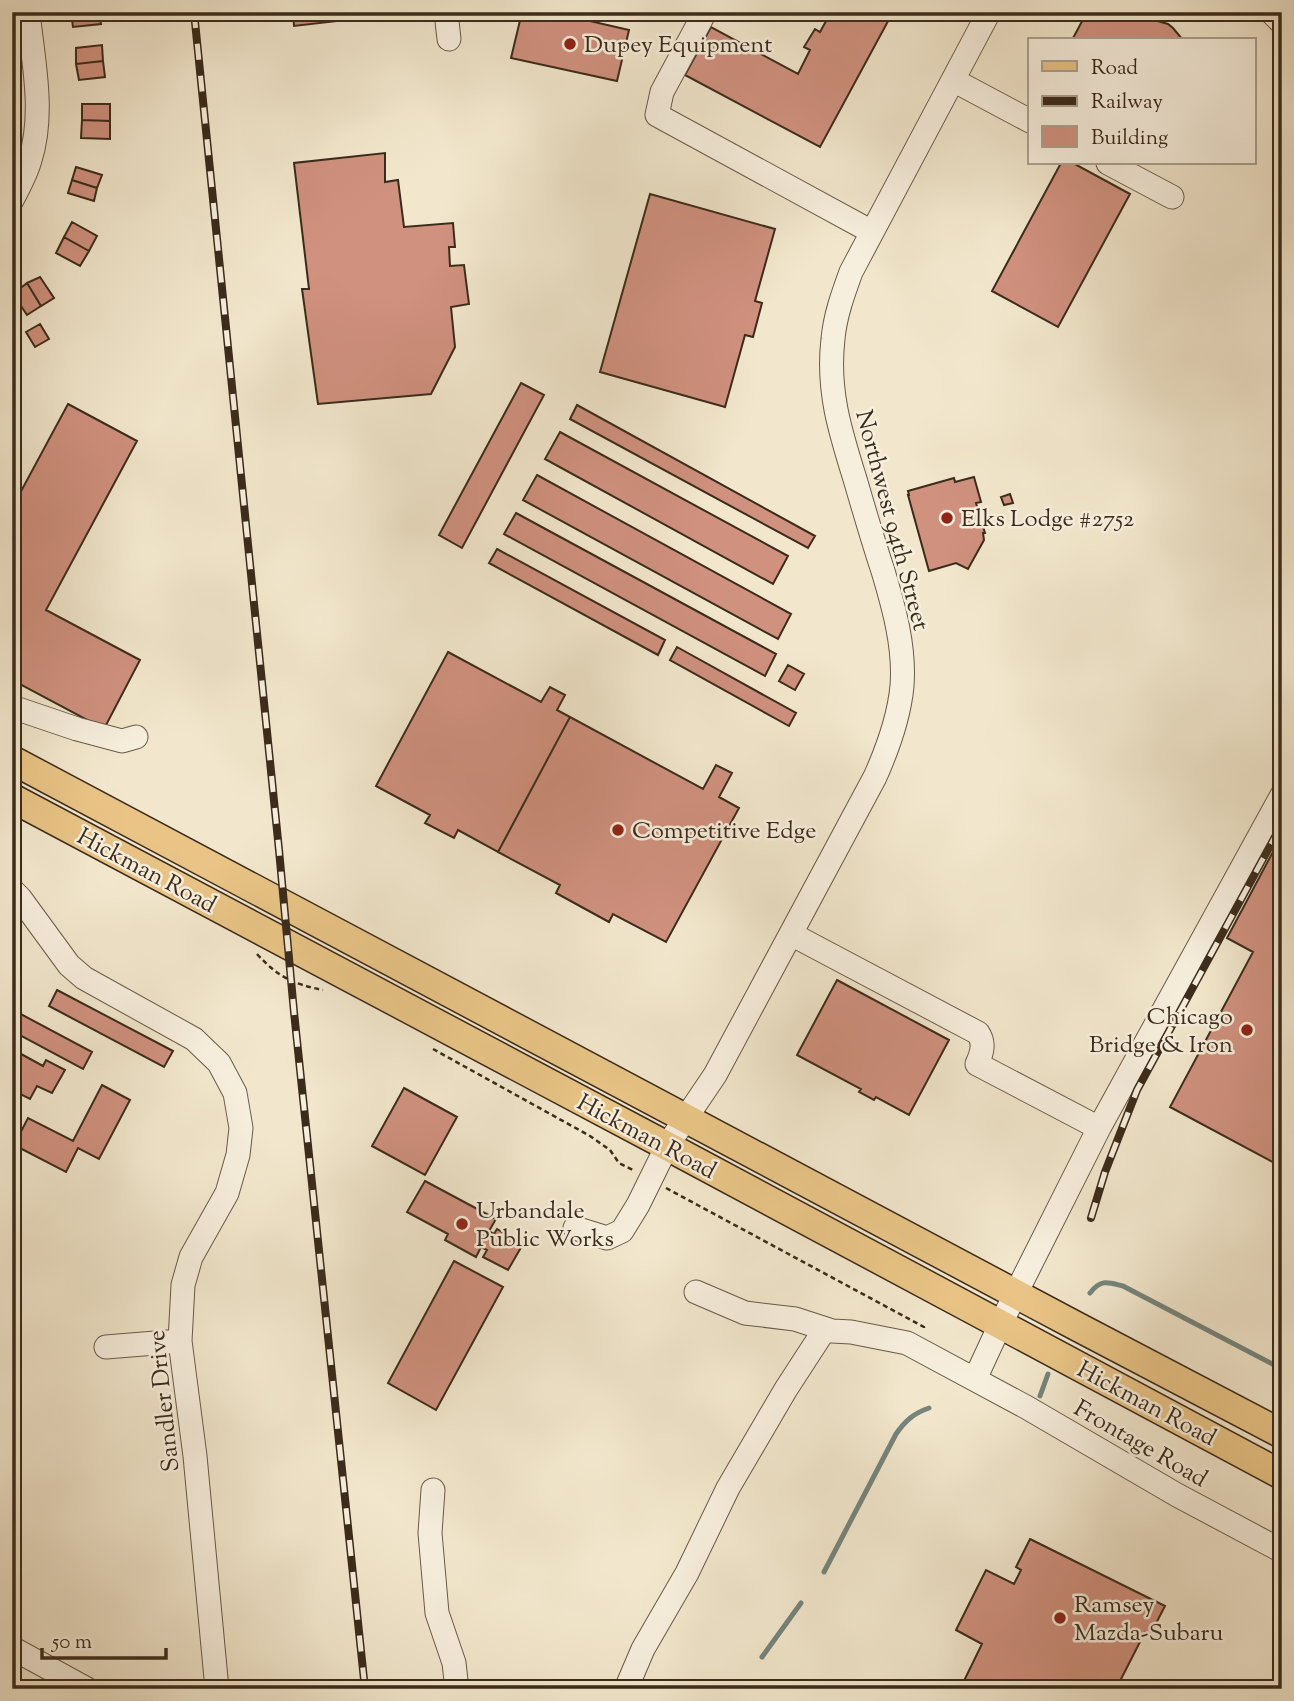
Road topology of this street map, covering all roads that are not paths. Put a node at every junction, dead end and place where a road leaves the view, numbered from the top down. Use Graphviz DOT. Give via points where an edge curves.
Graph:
graph roads {
  1 [pos="28,12"];
  2 [pos="446,12"];
  3 [pos="705,12"];
  4 [pos="989,12"];
  5 [pos="1271,12"];
  6 [pos="1282,23"];
  7 [pos="449,39"];
  8 [pos="953,80"];
  9 [pos="1028,120"];
  10 [pos="1110,164"];
  11 [pos="1172,197"];
  12 [pos="12,200"];
  13 [pos="872,232"];
  14 [pos="12,708"];
  15 [pos="136,737"];
  16 [pos="12,760"];
  17 [pos="1282,795"];
  18 [pos="12,798"];
  19 [pos="12,890"];
  20 [pos="791,934"];
  21 [pos="686,1118"];
  22 [pos="1100,1128"];
  23 [pos="667,1146"];
  24 [pos="575,1228"];
  25 [pos="696,1292"];
  26 [pos="1016,1294"];
  27 [pos="1000,1325"];
  28 [pos="825,1329"];
  29 [pos="180,1342"];
  30 [pos="106,1347"];
  31 [pos="975,1379"];
  32 [pos="1282,1434"];
  33 [pos="1282,1475"];
  34 [pos="433,1490"];
  35 [pos="1282,1551"];
  36 [pos="12,1648"];
  37 [pos="87,1689"];
  38 [pos="217,1689"];
  39 [pos="457,1689"];
  40 [pos="626,1689"];
  1 -- 12 [label="street" via="36,136"];
  2 -- 7 [label="street"];
  3 -- 13 [label="street" via="662,92 657,115"];
  4 -- 8 [label="street, Northwest 94th Street"];
  5 -- 6 [label="street"];
  8 -- 9 [label="street"];
  8 -- 13 [label="street, Northwest 94th Street"];
  10 -- 11 [label="street"];
  13 -- 20 [label="street, Northwest 94th Street" via="840,302 831,369 839,425 897,624 902,685 888,749"];
  14 -- 15 [label="street" via="122,741"];
  16 -- 21 [label="main road, Hickman Road"];
  17 -- 22 [label="street"];
  18 -- 23 [label="main road, Hickman Road"];
  19 -- 29 [label="street, Sandler Drive" via="69,965 84,978 194,1039 219,1063 235,1093 241,1128 239,1155 227,1193 191,1258 183,1285"];
  20 -- 21 [label="street, Northwest 94th Street" via="715,1075"];
  20 -- 22 [label="street" via="978,1033 983,1044 977,1064"];
  21 -- 23 [label="street, Northwest 94th Street"];
  21 -- 26 [label="main road, Hickman Road"];
  22 -- 26 [label="street"];
  23 -- 24 [label="street, Northwest 94th Street" via="622,1231 607,1238"];
  23 -- 27 [label="main road, Hickman Road"];
  25 -- 28 [label="street, Frontage Road" via="744,1313 795,1319"];
  26 -- 27 [label="street"];
  26 -- 32 [label="main road, Hickman Road"];
  27 -- 31 [label="street"];
  27 -- 33 [label="main road, Hickman Road"];
  28 -- 31 [label="street, Frontage Road" via="906,1343"];
  28 -- 40 [label="street" via="728,1488"];
  29 -- 30 [label="street"];
  29 -- 38 [label="street, Sandler Drive"];
  31 -- 35 [label="street, Frontage Road"];
  34 -- 39 [label="street" via="430,1533 437,1613 454,1663"];
  36 -- 37 [label="street"];
}
